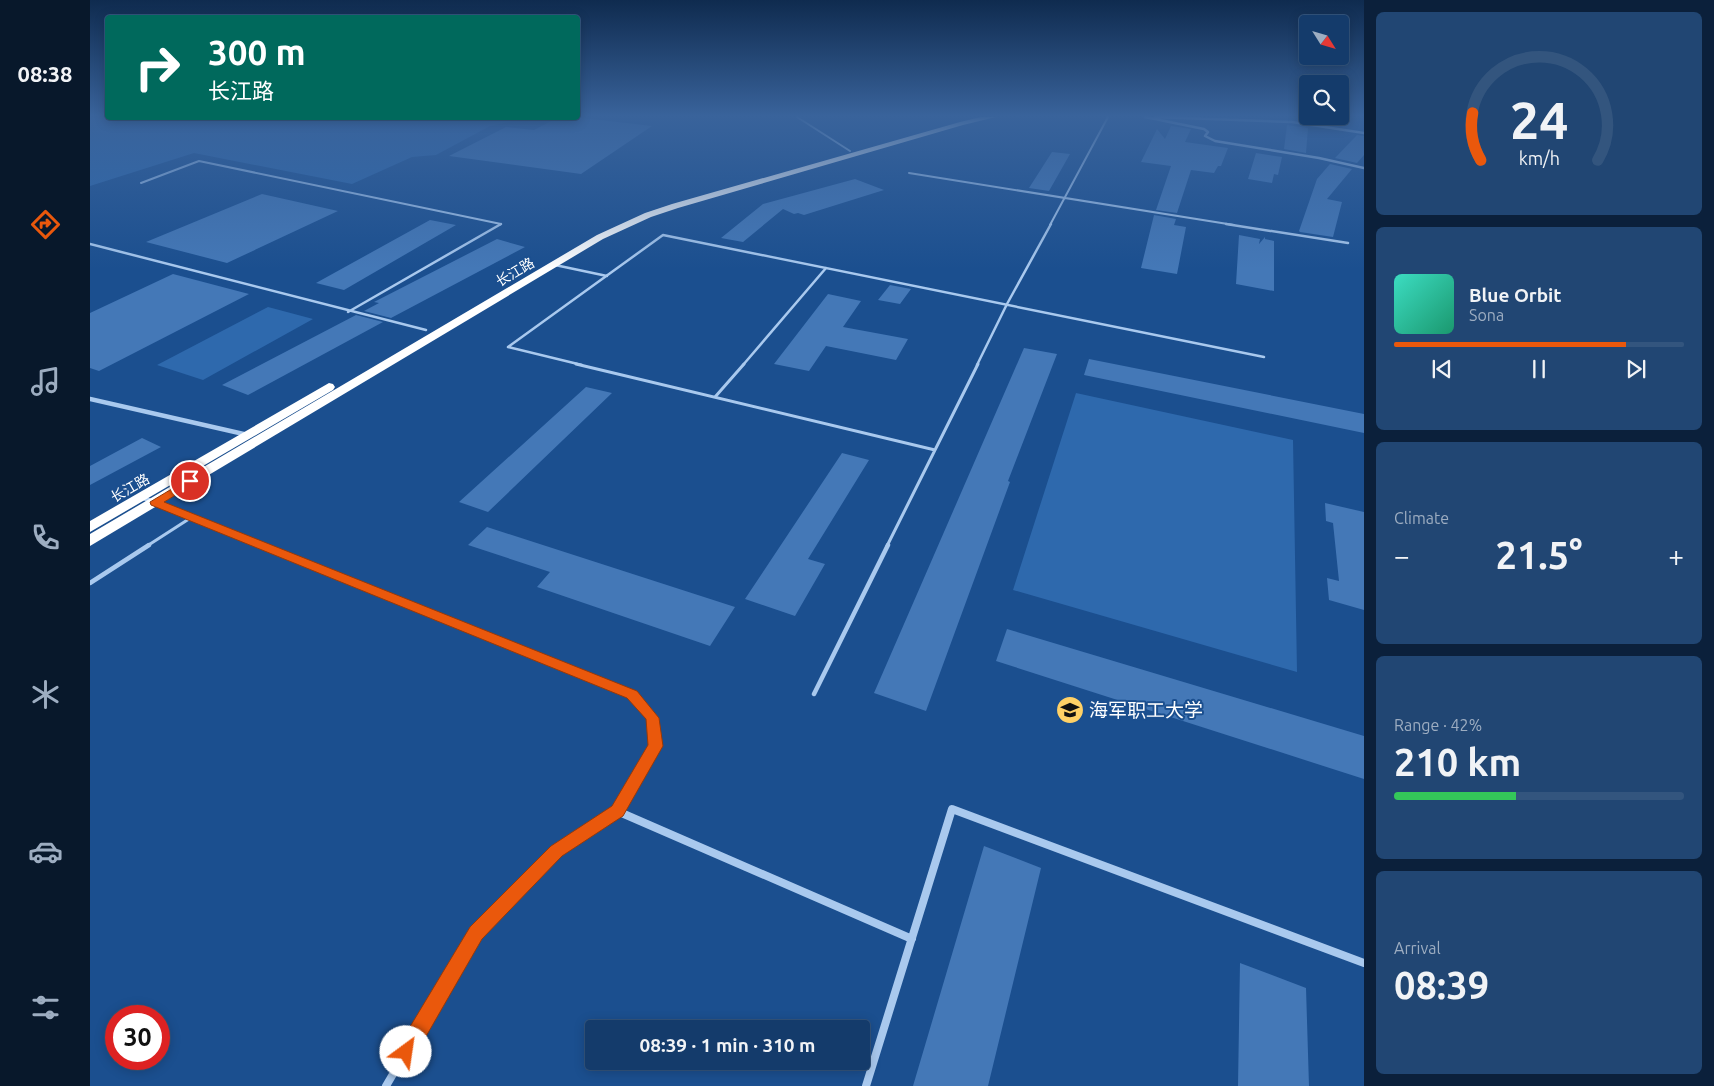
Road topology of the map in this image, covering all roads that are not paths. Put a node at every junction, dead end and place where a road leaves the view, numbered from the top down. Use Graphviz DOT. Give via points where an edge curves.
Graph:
graph roads {
  1 [pos="183,168"];
  2 [pos="227,168"];
  3 [pos="791,168"];
  4 [pos="807,168"];
  5 [pos="1081,168"];
  6 [pos="909,173"];
  7 [pos="141,183"];
  8 [pos="1065,199"];
  9 [pos="1348,243"];
  10 [pos="90,244"];
  11 [pos="554,264"];
  12 [pos="826,268"];
  13 [pos="607,276"];
  14 [pos="1007,304"];
  15 [pos="348,312"];
  16 [pos="426,330"];
  17 [pos="1264,357"];
  18 [pos="715,397"];
  19 [pos="90,399"];
  20 [pos="248,435"];
  21 [pos="263,438"];
  22 [pos="935,450"];
  23 [pos="141,497"];
  24 [pos="155,502"];
  25 [pos="192,517"];
  26 [pos="90,527"];
  27 [pos="90,541"];
  28 [pos="90,583"];
  29 [pos="814,694"];
  30 [pos="617,811"];
  31 [pos="912,939"];
  32 [pos="1364,963"];
  33 [pos="386,1086"];
  34 [pos="866,1086"];
  1 -- 7 [label="lane"];
  2 -- 15 [label="lane" via="501,224"];
  3 -- 16 [label="highway, 长江路" via="665,203 613,223"];
  4 -- 11 [label="highway, 长江路" via="674,206 622,226"];
  5 -- 8 [label="lane"];
  6 -- 8 [label="lane"];
  8 -- 9 [label="lane"];
  8 -- 14 [label="lane"];
  10 -- 15 [label="lane"];
  11 -- 13 [label="lane"];
  11 -- 21 [label="highway, 长江路"];
  12 -- 13 [label="lane" via="663,235"];
  12 -- 14 [label="lane"];
  12 -- 18 [label="lane"];
  13 -- 18 [label="lane" via="508,347"];
  14 -- 17 [label="lane"];
  14 -- 22 [label="lane"];
  15 -- 16 [label="lane"];
  16 -- 20 [label="highway, 长江路"];
  18 -- 22 [label="lane"];
  19 -- 20 [label="street"];
  20 -- 21 [label="street"];
  20 -- 23 [label="highway, 长江路"];
  21 -- 24 [label="highway, 长江路"];
  22 -- 29 [label="lane"];
  23 -- 24 [label="street"];
  23 -- 26 [label="highway, 长江路"];
  24 -- 25 [label="street"];
  24 -- 27 [label="highway, 长江路"];
  25 -- 28 [label="lane"];
  25 -- 30 [label="street" via="632,695 652,718 655,746"];
  30 -- 31 [label="street"];
  30 -- 33 [label="street" via="556,851 476,933"];
  31 -- 32 [label="street" via="952,809"];
  31 -- 34 [label="street"];
}
